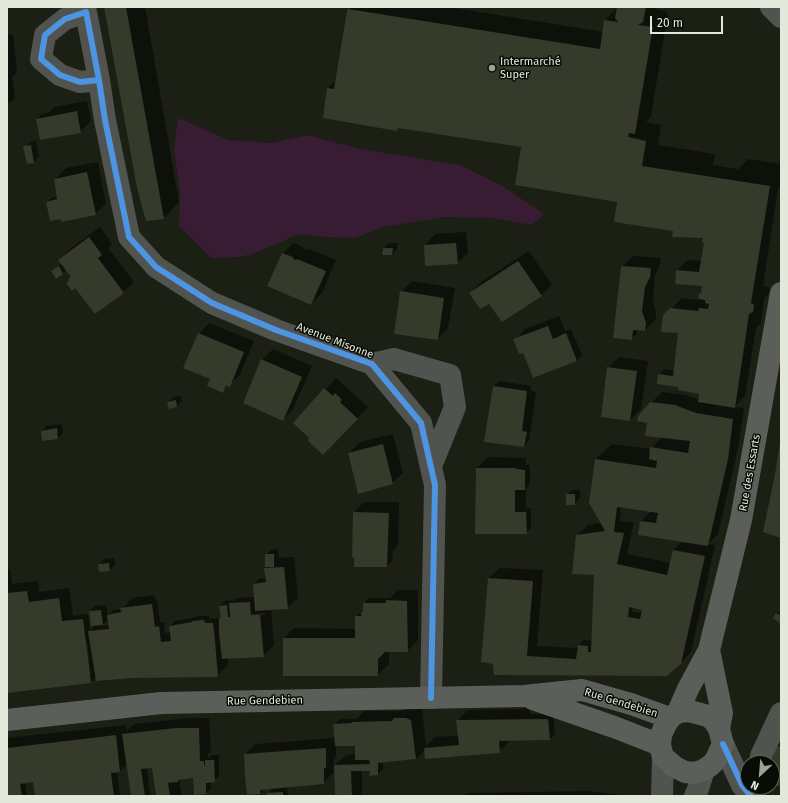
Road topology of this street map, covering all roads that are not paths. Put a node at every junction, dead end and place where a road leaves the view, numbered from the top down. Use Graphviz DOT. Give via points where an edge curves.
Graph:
graph roads {
  1 [pos="771,7"];
  2 [pos="86,10"];
  3 [pos="781,18"];
  4 [pos="99,80"];
  5 [pos="781,293"];
  6 [pos="372,364"];
  7 [pos="431,466"];
  8 [pos="709,650"];
  9 [pos="524,696"];
  10 [pos="430,698"];
  11 [pos="781,713"];
  12 [pos="674,715"];
  13 [pos="7,720"];
  14 [pos="721,736"];
  15 [pos="661,751"];
  16 [pos="763,755"];
  17 [pos="704,770"];
  18 [pos="662,796"];
  19 [pos="695,796"];
  20 [pos="751,796"];
  1 -- 3 [label="street"];
  2 -- 4 [label="street, Avenue Misonne"];
  2 -- 4 [label="street, Avenue Misonne" via="65,19 45,35 41,59 60,75 80,82"];
  4 -- 6 [label="street, Avenue Misonne" via="129,237 156,267 212,304"];
  5 -- 8 [label="main road, Rue des Essarts" via="741,520"];
  6 -- 7 [label="street, Avenue Misonne" via="421,423"];
  6 -- 7 [label="street, Avenue Misonne" via="394,359 450,375 455,408"];
  7 -- 10 [label="street, Avenue Misonne" via="435,485"];
  8 -- 12 [label="main road, Rue des Essarts"];
  8 -- 14 [label="main road, Rue des Essarts" via="722,713"];
  9 -- 10 [label="main road, Rue Gendebien"];
  9 -- 12 [label="main road, Rue Gendebien" via="582,690"];
  9 -- 15 [label="main road, Rue Gendebien" via="614,727"];
  10 -- 13 [label="main road, Rue Gendebien" via="161,703"];
  11 -- 16 [label="street"];
  12 -- 14 [label="main road" via="689,711 708,716 715,722"];
  12 -- 15 [label="main road" via="661,734"];
  14 -- 17 [label="main road" via="715,761"];
  14 -- 20 [label="street" via="742,785"];
  15 -- 17 [label="main road" via="675,767 685,772"];
  15 -- 18 [label="street"];
  17 -- 19 [label="street"];
}
